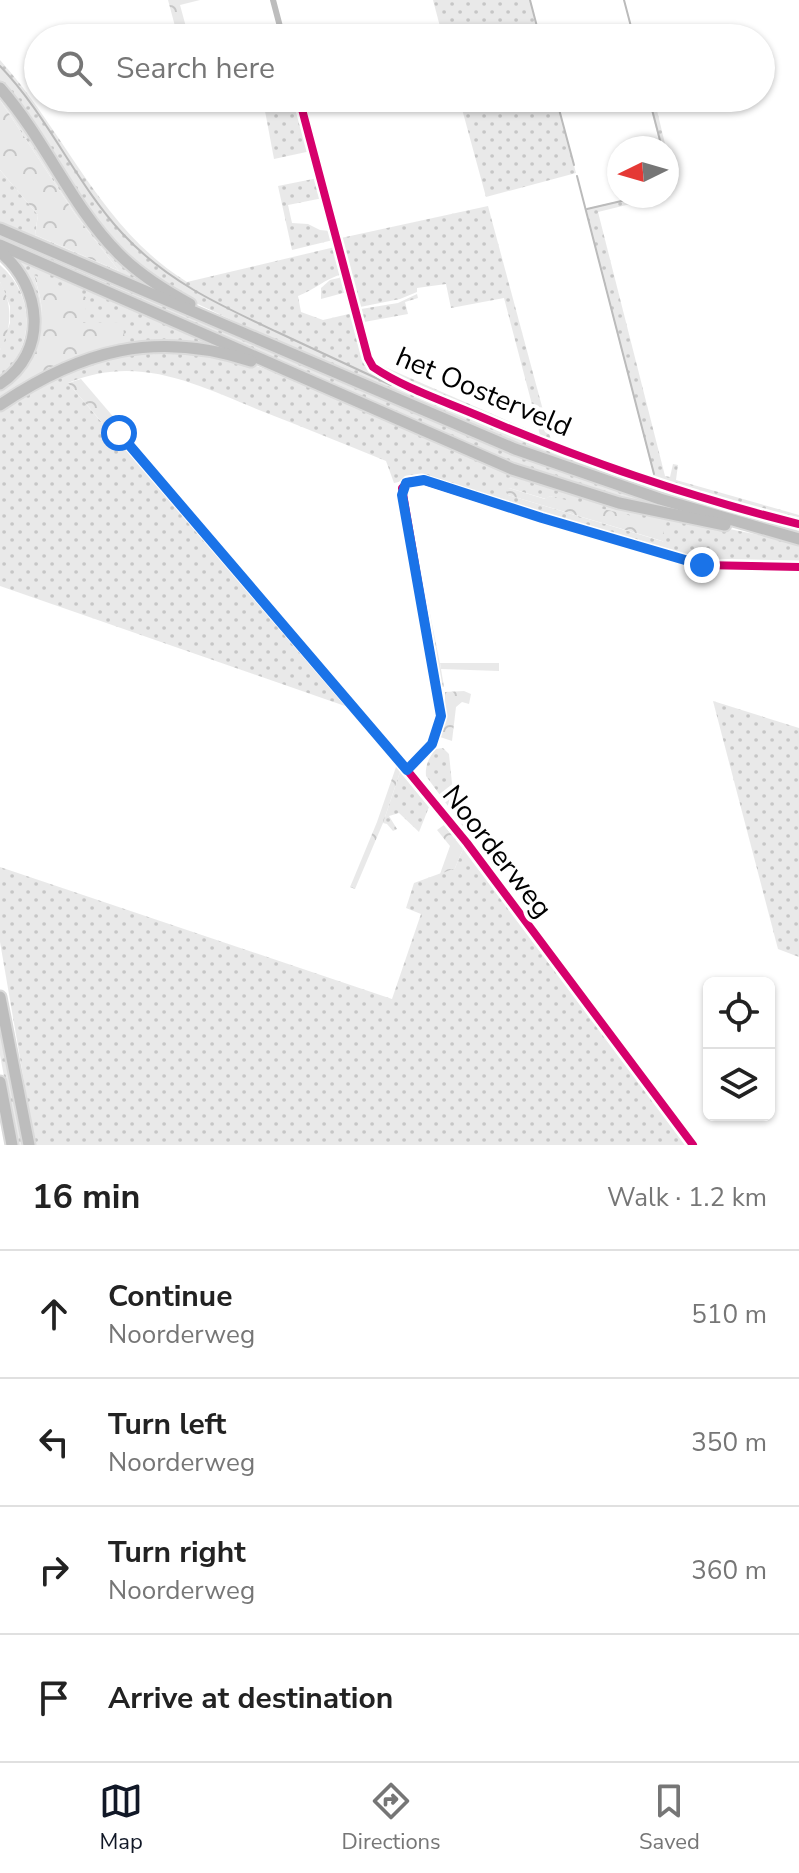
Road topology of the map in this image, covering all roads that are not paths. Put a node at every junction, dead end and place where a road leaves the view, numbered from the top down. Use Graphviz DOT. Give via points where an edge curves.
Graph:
graph roads {
  1 [pos="273,0"];
  2 [pos="279,24"];
  3 [pos="0,88"];
  4 [pos="303,112"];
  5 [pos="0,229"];
  6 [pos="0,245"];
  7 [pos="0,252"];
  8 [pos="236,330"];
  9 [pos="305,377"];
  10 [pos="0,384"];
  11 [pos="0,405"];
  12 [pos="119,433"];
  13 [pos="799,524"];
  14 [pos="758,529"];
  15 [pos="799,539"];
  16 [pos="799,567"];
  17 [pos="407,770"];
  18 [pos="0,997"];
  19 [pos="0,1082"];
  20 [pos="12,1145"];
  21 [pos="29,1145"];
  22 [pos="693,1145"];
  1 -- 2 [label="street"];
  3 -- 8 [label="highway" via="117,252 151,281"];
  4 -- 13 [label="street, het Oosterveld" via="373,367 594,461"];
  5 -- 8 [label="highway"];
  6 -- 9 [label="highway"];
  7 -- 10 [label="highway" via="22,275 35,313 25,358"];
  8 -- 14 [label="highway" via="515,449"];
  9 -- 11 [label="highway" via="201,347 143,346 73,365"];
  9 -- 14 [label="highway" via="539,478 658,512"];
  12 -- 17 [label="street, Noorderweg"];
  14 -- 15 [label="highway"];
  16 -- 17 [label="street, Noorderweg" via="702,565 424,480 408,482 402,495 441,716 432,744"];
  17 -- 22 [label="street, Noorderweg"];
  18 -- 21 [label="highway"];
  19 -- 20 [label="highway"];
}
